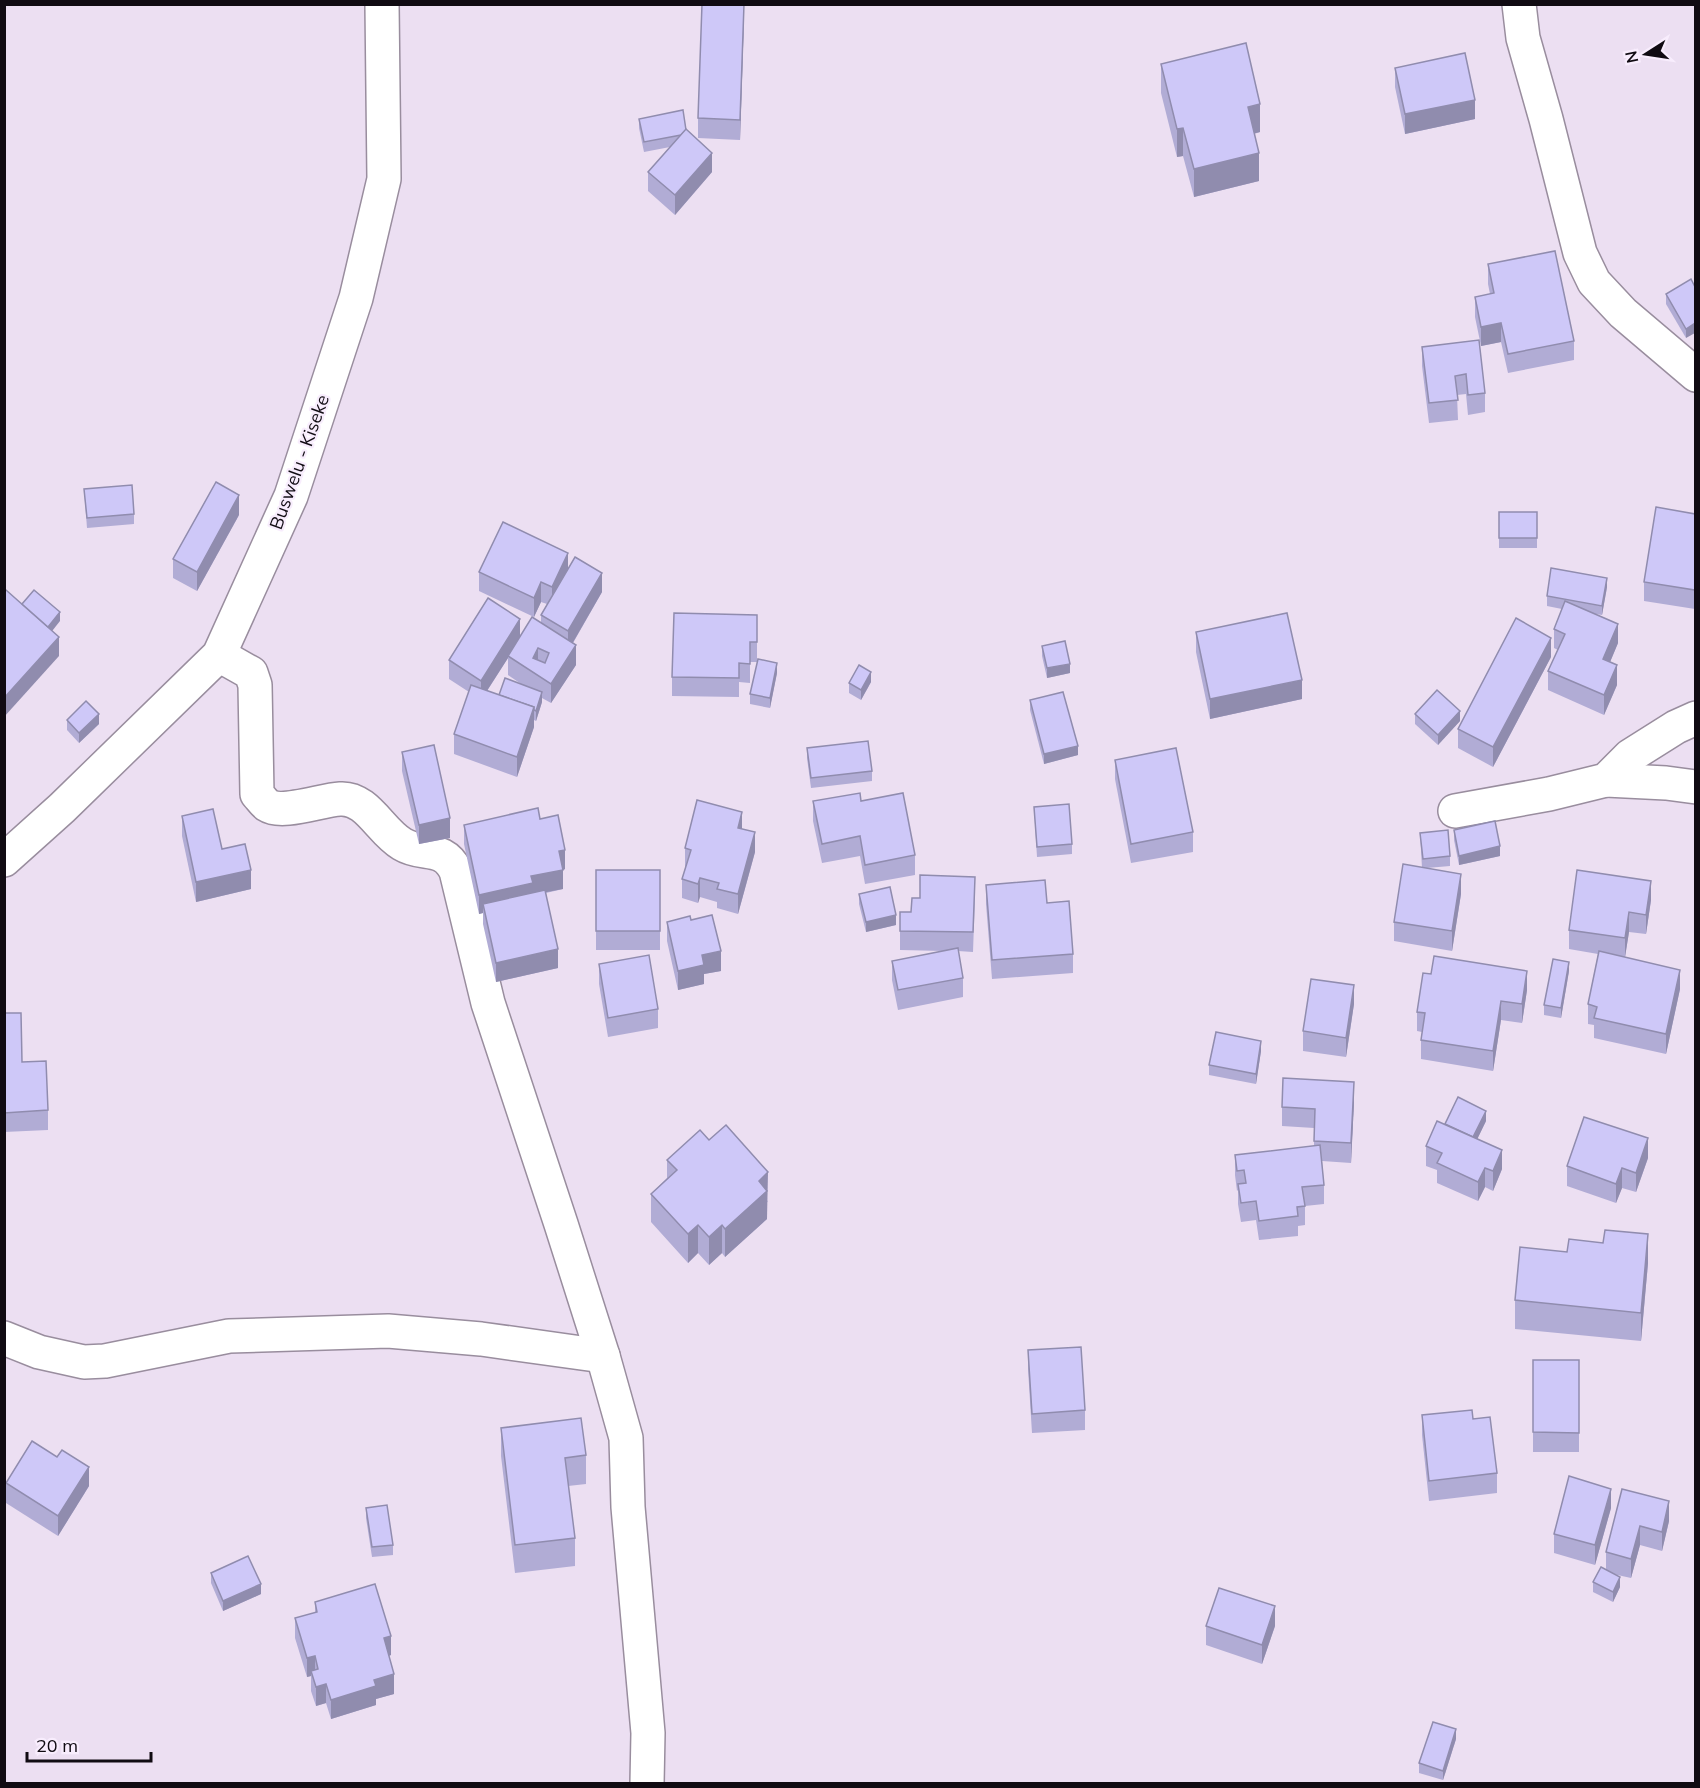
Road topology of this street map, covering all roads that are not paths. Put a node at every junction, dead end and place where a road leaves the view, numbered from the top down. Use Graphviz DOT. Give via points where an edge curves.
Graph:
graph roads {
  1 [pos="382,4"];
  2 [pos="1519,4"];
  3 [pos="1695,375"];
  4 [pos="219,655"];
  5 [pos="1695,718"];
  6 [pos="1606,780"];
  7 [pos="1695,787"];
  8 [pos="1455,811"];
  9 [pos="4,860"];
  10 [pos="4,1338"];
  11 [pos="603,1356"];
  12 [pos="647,1784"];
  1 -- 4 [label="street, Buswelu - Kiseke" via="384,179 356,298 291,496"];
  2 -- 3 [label="street" via="1523,38 1580,253 1594,282 1623,314"];
  4 -- 9 [label="street, Buswelu - Kiseke"];
  4 -- 11 [label="street" via="251,673 255,685 257,794 267,805 280,808 350,799 399,842 409,848 443,854 451,861 488,1003"];
  5 -- 6 [label="street" via="1630,756"];
  6 -- 7 [label="street"];
  6 -- 8 [label="street"];
  10 -- 11 [label="street" via="39,1352 84,1362 229,1336 388,1331"];
  11 -- 12 [label="street" via="626,1438 628,1507 648,1733"];
}
